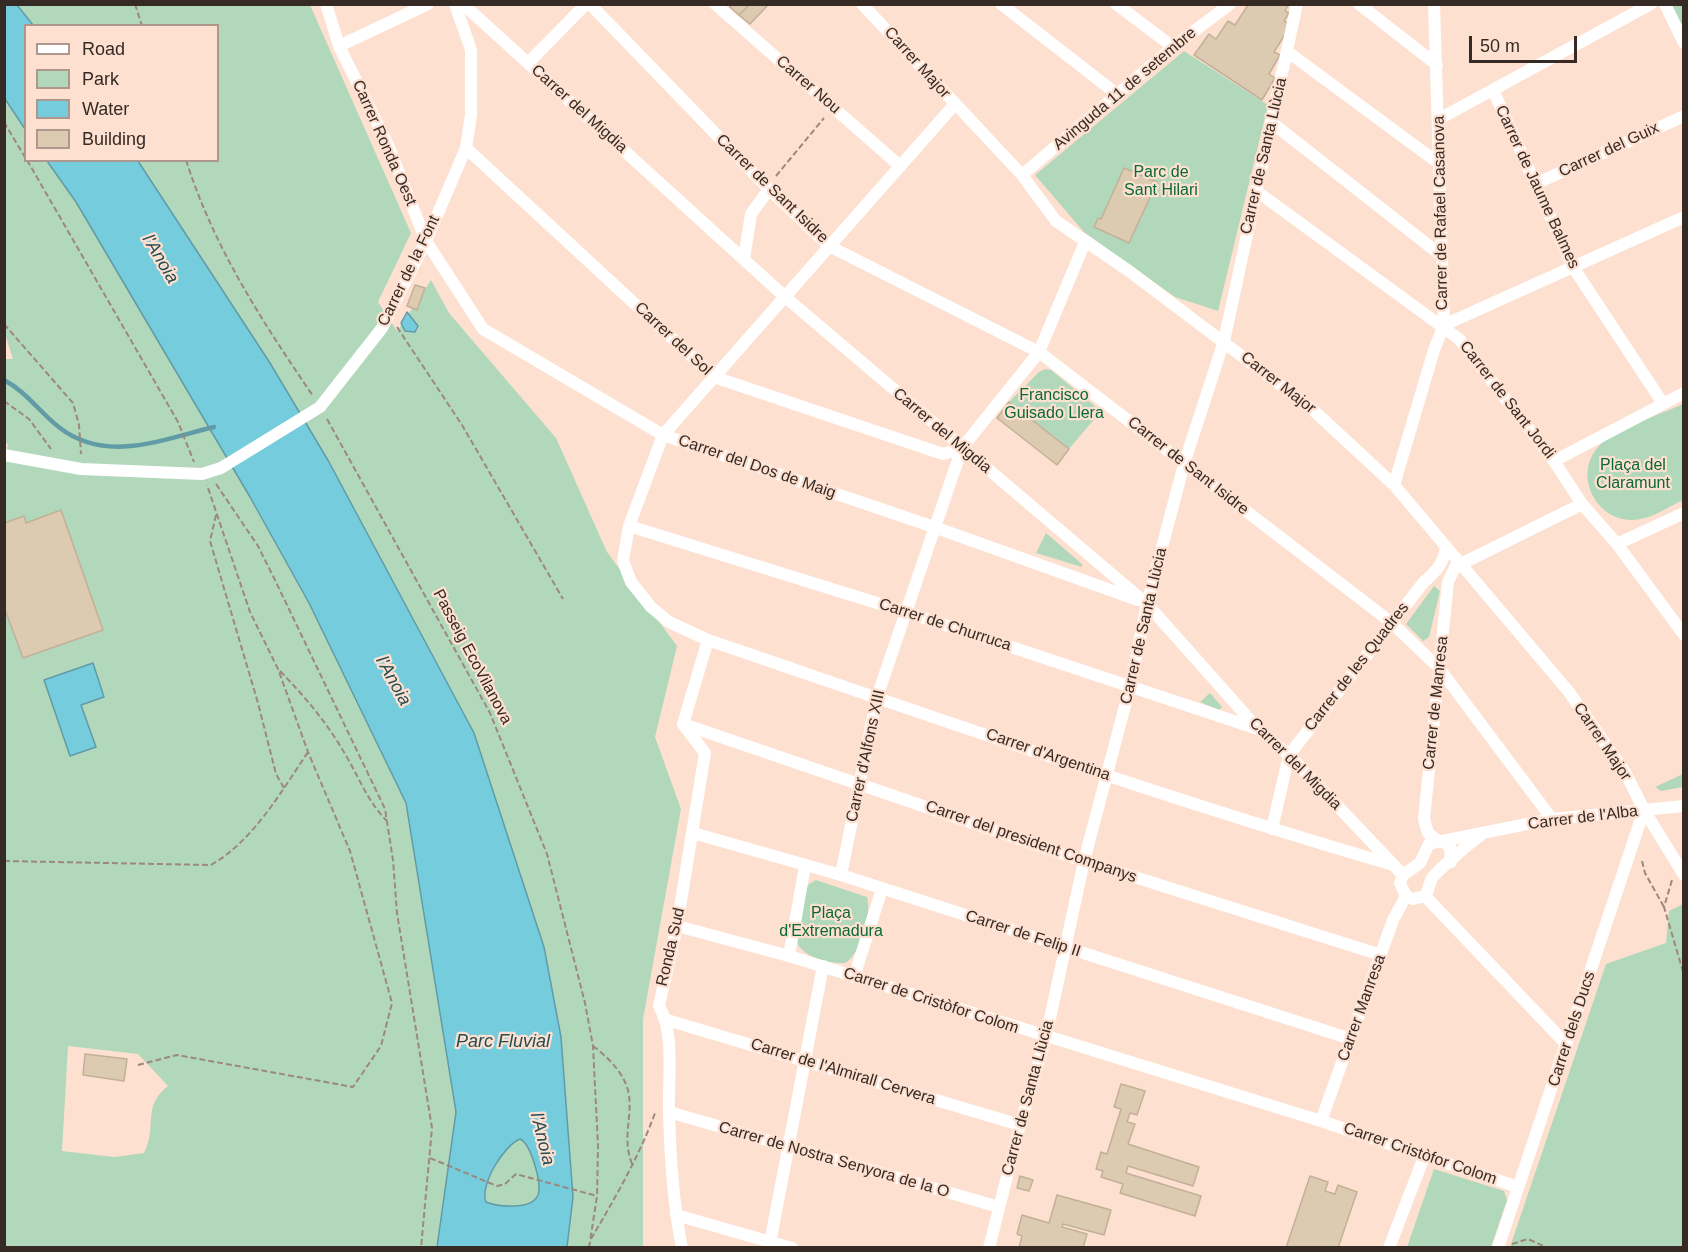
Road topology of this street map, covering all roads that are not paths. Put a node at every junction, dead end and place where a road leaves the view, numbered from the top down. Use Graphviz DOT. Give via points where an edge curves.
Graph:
graph roads {
  1 [pos="326,4"];
  2 [pos="428,4"];
  3 [pos="455,4"];
  4 [pos="463,4"];
  5 [pos="588,4"];
  6 [pos="715,4"];
  7 [pos="862,4"];
  8 [pos="1001,4"];
  9 [pos="1116,4"];
  10 [pos="1297,4"];
  11 [pos="1359,4"];
  12 [pos="1434,4"];
  13 [pos="1651,4"];
  14 [pos="1665,4"];
  15 [pos="1229,5"];
  16 [pos="876,9"];
  17 [pos="1683,43"];
  18 [pos="339,46"];
  19 [pos="1173,46"];
  20 [pos="1288,52"];
  21 [pos="528,63"];
  22 [pos="1437,65"];
  23 [pos="1493,90"];
  24 [pos="1118,95"];
  25 [pos="955,104"];
  26 [pos="1683,116"];
  27 [pos="1439,119"];
  28 [pos="1271,122"];
  29 [pos="466,148"];
  30 [pos="1441,165"];
  31 [pos="900,166"];
  32 [pos="1022,175"];
  33 [pos="1535,184"];
  34 [pos="769,189"];
  35 [pos="1255,190"];
  36 [pos="1683,217"];
  37 [pos="426,241"];
  38 [pos="1085,242"];
  39 [pos="829,246"];
  40 [pos="1442,256"];
  41 [pos="744,259"];
  42 [pos="1573,267"];
  43 [pos="784,296"];
  44 [pos="1444,325"];
  45 [pos="1224,341"];
  46 [pos="1040,352"];
  47 [pos="714,377"];
  48 [pos="1683,393"];
  49 [pos="1662,402"];
  50 [pos="663,435"];
  51 [pos="962,448"];
  52 [pos="4,455"];
  53 [pos="1554,461"];
  54 [pos="1185,464"];
  55 [pos="1394,485"];
  56 [pos="1582,504"];
  57 [pos="1683,513"];
  58 [pos="629,526"];
  59 [pos="934,527"];
  60 [pos="1617,544"];
  61 [pos="1446,547"];
  62 [pos="1460,563"];
  63 [pos="1448,582"];
  64 [pos="1423,583"];
  65 [pos="1147,604"];
  66 [pos="906,612"];
  67 [pos="1392,623"];
  68 [pos="1683,635"];
  69 [pos="708,640"];
  70 [pos="1439,668"];
  71 [pos="1130,687"];
  72 [pos="877,697"];
  73 [pos="683,724"];
  74 [pos="1259,730"];
  75 [pos="1289,755"];
  76 [pos="1108,776"];
  77 [pos="860,784"];
  78 [pos="1683,806"];
  79 [pos="1644,810"];
  80 [pos="1552,819"];
  81 [pos="1272,830"];
  82 [pos="693,833"];
  83 [pos="1483,833"];
  84 [pos="1440,841"];
  85 [pos="1084,861"];
  86 [pos="1451,862"];
  87 [pos="1390,864"];
  88 [pos="805,866"];
  89 [pos="1680,871"];
  90 [pos="841,875"];
  91 [pos="1403,875"];
  92 [pos="882,889"];
  93 [pos="1406,896"];
  94 [pos="1425,896"];
  95 [pos="677,926"];
  96 [pos="1065,947"];
  97 [pos="1381,955"];
  98 [pos="789,956"];
  99 [pos="823,966"];
  100 [pos="854,977"];
  101 [pos="667,1020"];
  102 [pos="1046,1037"];
  103 [pos="1351,1039"];
  104 [pos="1567,1045"];
  105 [pos="806,1060"];
  106 [pos="663,1109"];
  107 [pos="1321,1121"];
  108 [pos="1020,1125"];
  109 [pos="789,1148"];
  110 [pos="1424,1157"];
  111 [pos="1518,1187"];
  112 [pos="999,1208"];
  113 [pos="676,1215"];
  114 [pos="770,1244"];
  115 [pos="1499,1244"];
  116 [pos="682,1248"];
  117 [pos="792,1248"];
  118 [pos="989,1248"];
  119 [pos="1389,1248"];
  1 -- 18 [label="street, Carrer Ronda Oest"];
  2 -- 18 [label="street"];
  3 -- 29 [label="street, Carrer de la Font" via="471,50 471,115"];
  4 -- 21 [label="street, Carrer del Migdia"];
  5 -- 21 [label="street"];
  5 -- 34 [label="street, Carrer de Sant Isidre"];
  6 -- 31 [label="street, Carrer Nou"];
  7 -- 16 [label="street, Carrer Major"];
  8 -- 24 [label="street"];
  9 -- 19 [label="street"];
  10 -- 20 [label="street, Carrer de Santa Llùcia"];
  11 -- 22 [label="street"];
  12 -- 22 [label="street, Carrer de Rafael Casanova"];
  13 -- 23 [label="street"];
  14 -- 17 [label="street"];
  15 -- 19 [label="street, Avinguda 11 de setembre"];
  16 -- 25 [label="street, Carrer Major"];
  18 -- 37 [label="street, Carrer Ronda Oest" via="388,145"];
  19 -- 24 [label="street, Avinguda 11 de setembre"];
  20 -- 28 [label="street, Carrer de Santa Llùcia"];
  20 -- 30 [label="street"];
  21 -- 41 [label="street, Carrer del Migdia"];
  22 -- 27 [label="street, Carrer de Rafael Casanova"];
  23 -- 27 [label="street"];
  23 -- 33 [label="street, Carrer de Jaume Balmes"];
  24 -- 32 [label="street, Avinguda 11 de setembre"];
  25 -- 31 [label="street"];
  25 -- 32 [label="street, Carrer Major"];
  26 -- 33 [label="street, Carrer del Guix"];
  27 -- 30 [label="street, Carrer de Rafael Casanova"];
  28 -- 35 [label="street, Carrer de Santa Llùcia"];
  28 -- 40 [label="street"];
  29 -- 37 [label="street, Carrer de la Font"];
  29 -- 47 [label="street, Carrer del Sol"];
  30 -- 40 [label="street, Carrer de Rafael Casanova"];
  31 -- 39 [label="street"];
  32 -- 38 [label="street, Carrer Major" via="1056,221"];
  33 -- 42 [label="street, Carrer de Jaume Balmes"];
  34 -- 39 [label="street, Carrer de Sant Isidre"];
  34 -- 41 [label="street" via="751,214"];
  35 -- 44 [label="street, Carrer de Sant Jordi"];
  35 -- 45 [label="street, Carrer de Santa Llùcia"];
  36 -- 42 [label="street"];
  37 -- 50 [label="street, Carrer del Dos de Maig" via="483,329"];
  37 -- 52 [label="street, Carrer de la Font" via="382,328 319,407 221,468 202,474 81,469"];
  38 -- 45 [label="street, Carrer Major"];
  38 -- 46 [label="street, Carrer d'Alfons XIII"];
  39 -- 43 [label="street"];
  39 -- 46 [label="street, Carrer de Sant Isidre"];
  40 -- 44 [label="street, Carrer de Rafael Casanova"];
  41 -- 43 [label="street, Carrer del Migdia"];
  42 -- 44 [label="street"];
  42 -- 49 [label="street, Carrer de Jaume Balmes"];
  43 -- 47 [label="street"];
  43 -- 51 [label="street, Carrer del Migdia"];
  44 -- 53 [label="street, Carrer de Sant Jordi" via="1460,339"];
  44 -- 55 [label="street, Carrer de Rafael Casanova"];
  45 -- 54 [label="street, Carrer de Santa Llùcia"];
  45 -- 55 [label="street, Carrer Major" via="1312,410"];
  46 -- 51 [label="street, Carrer d'Alfons XIII"];
  46 -- 54 [label="street, Carrer de Sant Isidre"];
  47 -- 50 [label="street"];
  47 -- 51 [label="street, Carrer del Sol" via="943,454"];
  48 -- 49 [label="street"];
  49 -- 53 [label="street"];
  50 -- 58 [label="street, Carrer d'Argentina"];
  50 -- 59 [label="street, Carrer del Dos de Maig"];
  51 -- 59 [label="street, Carrer d'Alfons XIII"];
  51 -- 65 [label="street, Carrer del Migdia"];
  53 -- 56 [label="street, Carrer de Sant Jordi"];
  54 -- 65 [label="street, Carrer de Santa Llùcia"];
  54 -- 67 [label="street, Carrer de Sant Isidre"];
  55 -- 61 [label="street, Carrer Major"];
  56 -- 60 [label="street, Carrer de Sant Jordi"];
  56 -- 62 [label="street"];
  57 -- 60 [label="street"];
  58 -- 66 [label="street, Carrer de Churruca"];
  58 -- 69 [label="street, Carrer d'Argentina" via="623,561 631,582 660,615"];
  59 -- 65 [label="street, Carrer del Dos de Maig"];
  59 -- 66 [label="street, Carrer d'Alfons XIII"];
  60 -- 68 [label="street, Carrer de Sant Jordi"];
  61 -- 62 [label="street, Carrer Major"];
  61 -- 64 [label="street, Carrer de les Quadres" via="1445,560"];
  62 -- 63 [label="street, Carrer de Manresa"];
  62 -- 79 [label="street, Carrer Major" via="1569,692 1625,772"];
  63 -- 64 [label="street" via="1439,578"];
  63 -- 70 [label="street, Carrer de Manresa"];
  64 -- 67 [label="street, Carrer de les Quadres"];
  65 -- 71 [label="street, Carrer de Santa Llùcia"];
  65 -- 74 [label="street, Carrer del Migdia"];
  66 -- 71 [label="street, Carrer de Churruca"];
  66 -- 72 [label="street, Carrer d'Alfons XIII"];
  67 -- 70 [label="street, Carrer de Sant Isidre"];
  67 -- 75 [label="street, Carrer de les Quadres"];
  69 -- 72 [label="street, Carrer d'Argentina"];
  69 -- 73 [label="street"];
  70 -- 80 [label="street, Carrer de Sant Isidre"];
  70 -- 84 [label="street, Carrer de Manresa" via="1425,819 1428,833"];
  71 -- 74 [label="street, Carrer de Churruca"];
  71 -- 76 [label="street, Carrer de Santa Llùcia"];
  72 -- 76 [label="street, Carrer d'Argentina"];
  72 -- 77 [label="street, Carrer d'Alfons XIII"];
  73 -- 77 [label="street, Carrer del president Companys"];
  73 -- 82 [label="street, Ronda Sud" via="705,753"];
  74 -- 75 [label="street, Carrer del Migdia"];
  75 -- 81 [label="street, Carrer de les Quadres"];
  75 -- 87 [label="street, Carrer del Migdia"];
  76 -- 81 [label="street, Carrer d'Argentina"];
  76 -- 85 [label="street, Carrer de Santa Llùcia"];
  77 -- 85 [label="street, Carrer del president Companys"];
  77 -- 90 [label="street, Carrer d'Alfons XIII"];
  78 -- 79 [label="street, Carrer de l'Alba"];
  79 -- 80 [label="street, Carrer de l'Alba"];
  79 -- 89 [label="street, Carrer Major"];
  79 -- 104 [label="street, Carrer dels Ducs"];
  80 -- 83 [label="street, Carrer de l'Alba"];
  81 -- 87 [label="street, Carrer d'Argentina"];
  82 -- 88 [label="street, Carrer de Felip II"];
  82 -- 95 [label="street, Ronda Sud"];
  83 -- 84 [label="street, Carrer de l'Alba"];
  83 -- 86 [label="street, Carrer de l'Alba"];
  84 -- 86 [label="street, Carrer de Manresa" via="1450,847"];
  84 -- 91 [label="street" via="1429,844 1420,863"];
  85 -- 96 [label="street, Carrer de Santa Llùcia"];
  85 -- 97 [label="street, Carrer del president Companys"];
  86 -- 94 [label="street, Carrer de l'Alba" via="1433,876"];
  87 -- 91 [label="street, Carrer del Migdia"];
  88 -- 90 [label="street, Carrer de Felip II"];
  88 -- 98 [label="street"];
  90 -- 92 [label="street, Carrer de Felip II"];
  91 -- 93 [label="street" via="1400,883"];
  92 -- 96 [label="street, Carrer de Felip II"];
  92 -- 100 [label="street"];
  93 -- 94 [label="street"];
  93 -- 97 [label="street, Carrer Manresa"];
  94 -- 104 [label="street"];
  95 -- 98 [label="street, Carrer de Cristòfor Colom"];
  95 -- 101 [label="street, Ronda Sud" via="659,1006"];
  96 -- 102 [label="street, Carrer de Santa Llùcia"];
  96 -- 103 [label="street, Carrer de Felip II"];
  97 -- 103 [label="street, Carrer Manresa"];
  98 -- 99 [label="street, Carrer de Cristòfor Colom"];
  99 -- 100 [label="street, Carrer de Cristòfor Colom"];
  99 -- 105 [label="street"];
  100 -- 102 [label="street, Carrer de Cristòfor Colom"];
  101 -- 105 [label="street, Carrer de l'Almirall Cervera"];
  101 -- 106 [label="street, Ronda Sud"];
  102 -- 107 [label="street, Carrer de Cristòfor Colom"];
  102 -- 108 [label="street, Carrer de Santa Llùcia"];
  103 -- 107 [label="street, Carrer Manresa"];
  104 -- 111 [label="street, Carrer dels Ducs"];
  105 -- 108 [label="street, Carrer de l'Almirall Cervera"];
  105 -- 109 [label="street"];
  106 -- 109 [label="street, Carrer de Nostra Senyora de la O"];
  106 -- 113 [label="street, Ronda Sud"];
  107 -- 110 [label="street, Carrer Cristòfor Colom"];
  108 -- 112 [label="street, Carrer de Santa Llùcia"];
  109 -- 112 [label="street, Carrer de Nostra Senyora de la O"];
  109 -- 114 [label="street"];
  110 -- 111 [label="street, Carrer Cristòfor Colom"];
  110 -- 119 [label="street"];
  111 -- 115 [label="street, Carrer dels Ducs"];
  112 -- 118 [label="street, Carrer de Santa Llùcia"];
  113 -- 114 [label="street"];
  113 -- 116 [label="street, Ronda Sud"];
  114 -- 117 [label="street"];
}
